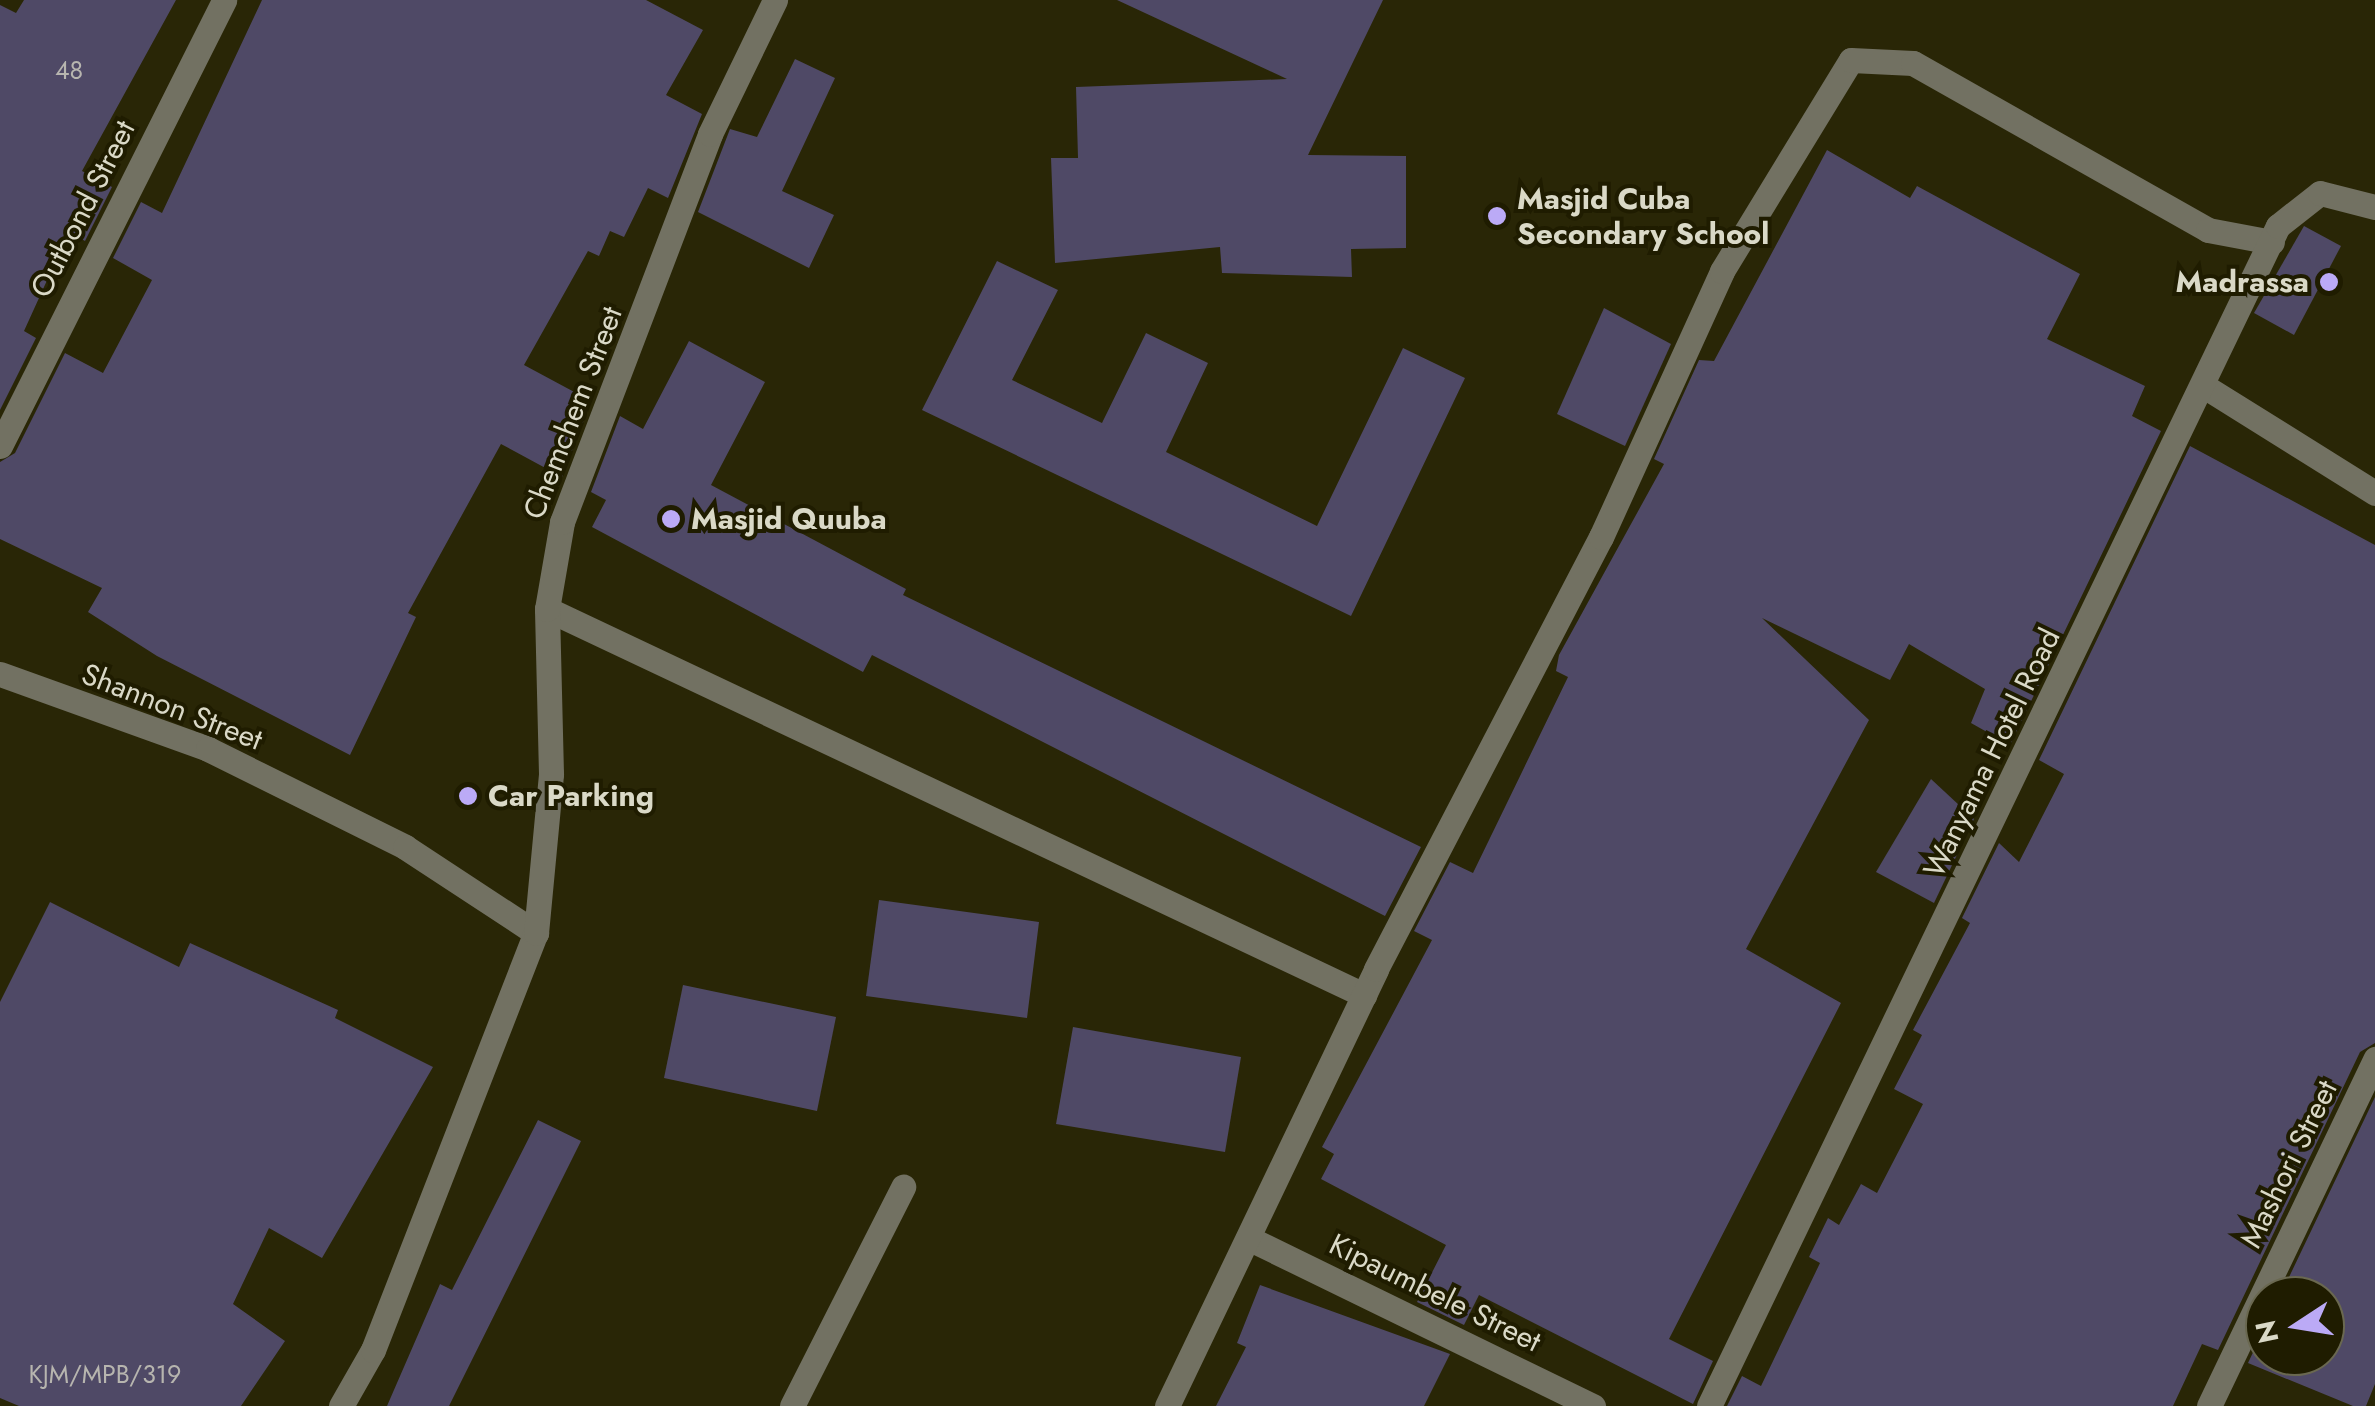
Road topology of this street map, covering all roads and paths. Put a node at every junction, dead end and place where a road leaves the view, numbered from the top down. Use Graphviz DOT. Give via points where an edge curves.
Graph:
graph roads {
  1 [pos="224,0"];
  2 [pos="774,0"];
  3 [pos="2375,207"];
  4 [pos="2272,242"];
  5 [pos="2207,388"];
  6 [pos="0,446"];
  7 [pos="2375,493"];
  8 [pos="547,609"];
  9 [pos="0,674"];
  10 [pos="536,933"];
  11 [pos="1364,995"];
  12 [pos="2375,1059"];
  13 [pos="903,1187"];
  14 [pos="1248,1238"];
  15 [pos="341,1406"];
  16 [pos="792,1406"];
  17 [pos="1167,1406"];
  18 [pos="1593,1406"];
  19 [pos="1709,1406"];
  20 [pos="2209,1406"];
  1 -- 6 [label="street, Outbond Street"];
  2 -- 8 [label="street, Chemchem Street" via="710,134 562,522"];
  3 -- 4 [label="street, Wanyama Hotel Road" via="2339,193 2303,199"];
  4 -- 5 [label="street, Wanyama Hotel Road"];
  4 -- 11 [label="street" via="2208,230 1913,63 1851,60 1722,271 1601,537"];
  5 -- 7 [label="street"];
  5 -- 19 [label="street, Wanyama Hotel Road"];
  8 -- 10 [label="street, Chemchem Street" via="551,774"];
  8 -- 11 [label="street"];
  9 -- 10 [label="street, Shannon Street" via="208,749 447,870"];
  10 -- 15 [label="street, Chemchem Street" via="374,1350"];
  11 -- 14 [label="street"];
  12 -- 20 [label="street, Mashori Street"];
  13 -- 16 [label="street"];
  14 -- 17 [label="street"];
  14 -- 18 [label="street, Kipaumbele Street"];
}
